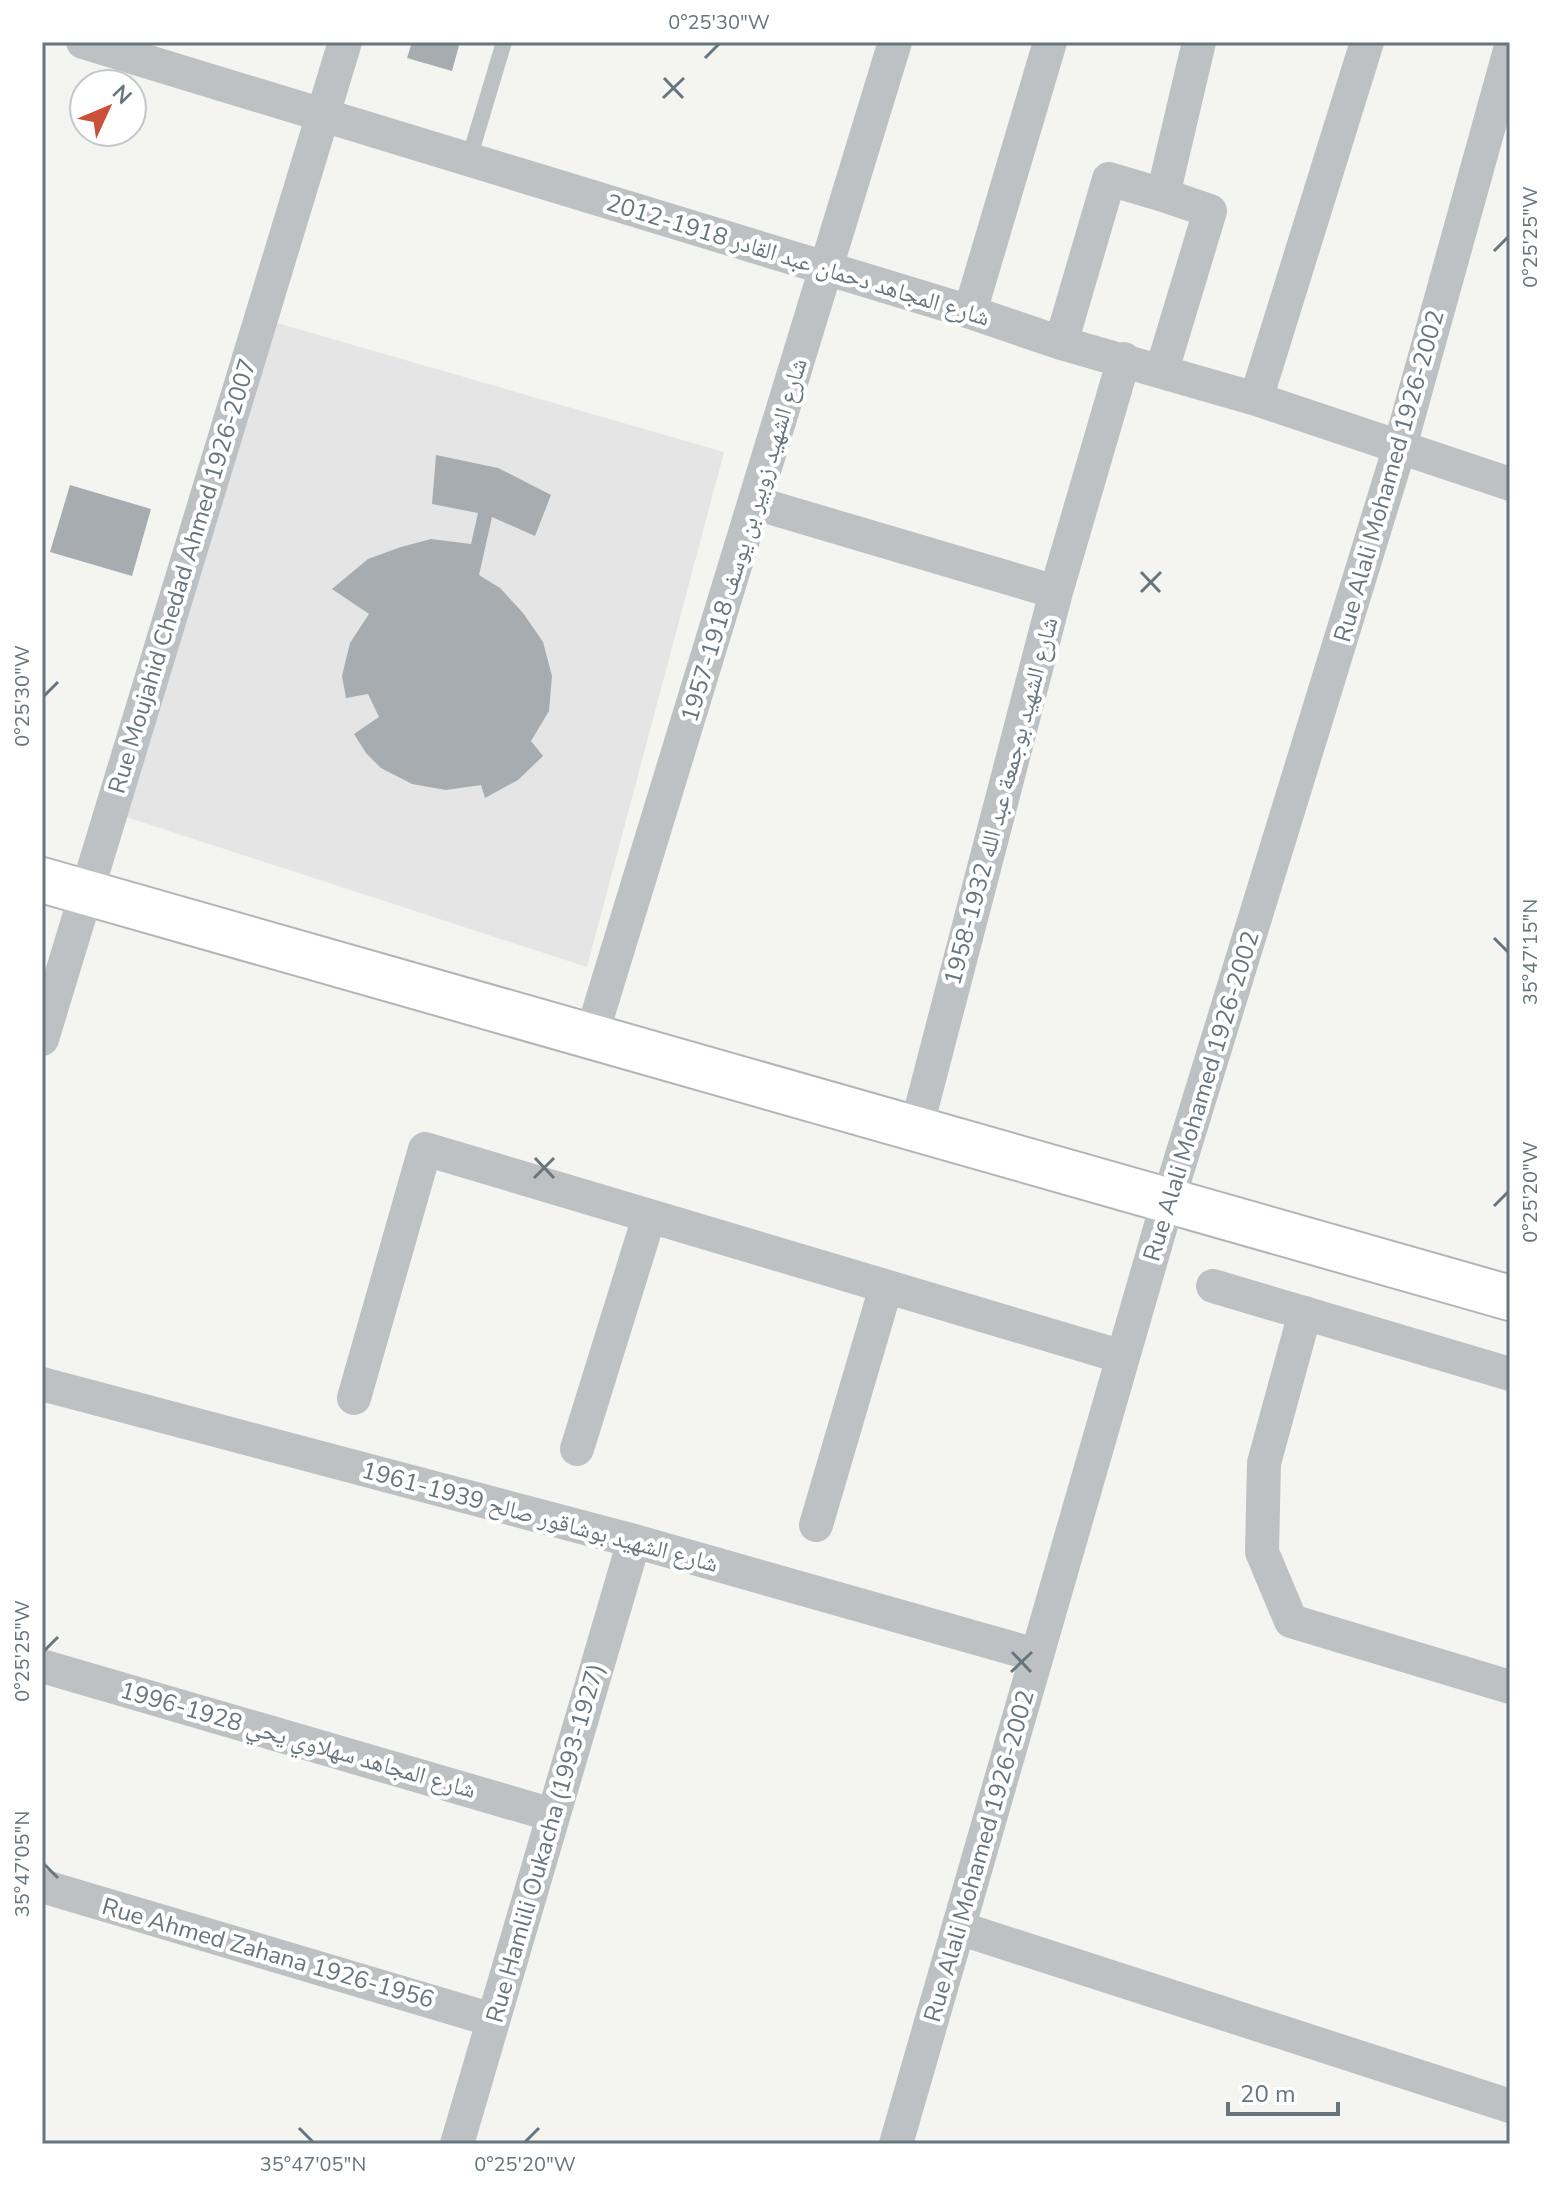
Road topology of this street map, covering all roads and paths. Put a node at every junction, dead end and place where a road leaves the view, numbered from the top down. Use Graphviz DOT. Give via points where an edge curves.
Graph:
graph roads {
  1 [pos="83,42"];
  2 [pos="345,42"];
  3 [pos="504,42"];
  4 [pos="895,42"];
  5 [pos="1050,42"];
  6 [pos="1199,42"];
  7 [pos="1367,42"];
  8 [pos="1510,50"];
  9 [pos="323,115"];
  10 [pos="469,159"];
  11 [pos="1163,195"];
  12 [pos="827,268"];
  13 [pos="970,312"];
  14 [pos="1061,343"];
  15 [pos="1124,359"];
  16 [pos="1162,370"];
  17 [pos="1256,399"];
  18 [pos="1400,447"];
  19 [pos="1510,484"];
  20 [pos="755,503"];
  21 [pos="1056,592"];
  22 [pos="42,880"];
  23 [pos="85,893"];
  24 [pos="591,1037"];
  25 [pos="42,1039"];
  26 [pos="916,1129"];
  27 [pos="1168,1201"];
  28 [pos="649,1217"];
  29 [pos="1213,1286"];
  30 [pos="886,1287"];
  31 [pos="1510,1298"];
  32 [pos="1305,1313"];
  33 [pos="1123,1357"];
  34 [pos="1510,1374"];
  35 [pos="42,1384"];
  36 [pos="354,1398"];
  37 [pos="577,1449"];
  38 [pos="816,1525"];
  39 [pos="634,1541"];
  40 [pos="1036,1655"];
  41 [pos="42,1666"];
  42 [pos="1510,1687"];
  43 [pos="553,1815"];
  44 [pos="42,1886"];
  45 [pos="959,1928"];
  46 [pos="493,2020"];
  47 [pos="1510,2106"];
  48 [pos="457,2144"];
  49 [pos="896,2144"];
  1 -- 9 [label="street, شارع المجاهد دحمان عبد القادر 1918-2012"];
  2 -- 9 [label="street, Rue Moujahid Chedad Ahmed 1926-2007"];
  3 -- 10 [label="lane"];
  4 -- 12 [label="street, شارع الشهيد زوبير بن يوسف 1918-1957"];
  5 -- 13 [label="street"];
  6 -- 11 [label="street"];
  7 -- 17 [label="street"];
  8 -- 18 [label="street, Rue Alali Mohamed 1926-2002"];
  9 -- 10 [label="street, شارع المجاهد دحمان عبد القادر 1918-2012"];
  9 -- 23 [label="street, Rue Moujahid Chedad Ahmed 1926-2007"];
  10 -- 12 [label="street, شارع المجاهد دحمان عبد القادر 1918-2012"];
  11 -- 14 [label="street" via="1109,179"];
  11 -- 16 [label="street" via="1210,211"];
  12 -- 13 [label="street, شارع المجاهد دحمان عبد القادر 1918-2012"];
  12 -- 20 [label="street, شارع الشهيد زوبير بن يوسف 1918-1957"];
  13 -- 14 [label="street, شارع المجاهد دحمان عبد القادر 1918-2012"];
  14 -- 15 [label="street, شارع المجاهد دحمان عبد القادر 1918-2012"];
  15 -- 16 [label="street, شارع المجاهد دحمان عبد القادر 1918-2012"];
  15 -- 21 [label="street"];
  16 -- 17 [label="street, شارع المجاهد دحمان عبد القادر 1918-2012"];
  17 -- 18 [label="street, شارع المجاهد دحمان عبد القادر 1918-2012"];
  18 -- 19 [label="street, شارع المجاهد دحمان عبد القادر 1918-2012"];
  18 -- 27 [label="street, Rue Alali Mohamed 1926-2002"];
  20 -- 21 [label="street, شارع الشهيد بوجمعة عبد الله 1932-1958"];
  20 -- 24 [label="street, شارع الشهيد زوبير بن يوسف 1918-1957"];
  21 -- 26 [label="street, شارع الشهيد بوجمعة عبد الله 1932-1958"];
  22 -- 23 [label="main road"];
  23 -- 24 [label="main road"];
  23 -- 25 [label="street, Rue Moujahid Chedad Ahmed 1926-2007"];
  24 -- 26 [label="main road"];
  26 -- 27 [label="main road"];
  27 -- 31 [label="main road"];
  27 -- 33 [label="street, Rue Alali Mohamed 1926-2002"];
  28 -- 30 [label="street"];
  28 -- 36 [label="street" via="425,1149"];
  28 -- 37 [label="street"];
  29 -- 32 [label="street"];
  30 -- 33 [label="street"];
  30 -- 38 [label="street"];
  32 -- 34 [label="street"];
  32 -- 42 [label="street" via="1264,1463 1262,1552 1291,1621"];
  33 -- 40 [label="street, Rue Alali Mohamed 1926-2002"];
  35 -- 39 [label="street, شارع الشهيد بوشاقور صالح 1939-1961"];
  39 -- 40 [label="street, شارع الشهيد بوشاقور صالح 1939-1961"];
  39 -- 43 [label="street, Rue Hamlili Oukacha (1993-1927)"];
  40 -- 45 [label="street, Rue Alali Mohamed 1926-2002"];
  41 -- 43 [label="street, شارع المجاهد سهلاوي يحي 1928-1996"];
  43 -- 46 [label="street, Rue Hamlili Oukacha (1993-1927)"];
  44 -- 46 [label="street, Rue Ahmed Zahana 1926-1956"];
  45 -- 47 [label="street"];
  45 -- 49 [label="street, Rue Alali Mohamed 1926-2002"];
  46 -- 48 [label="street, Rue Hamlili Oukacha (1993-1927)"];
}
